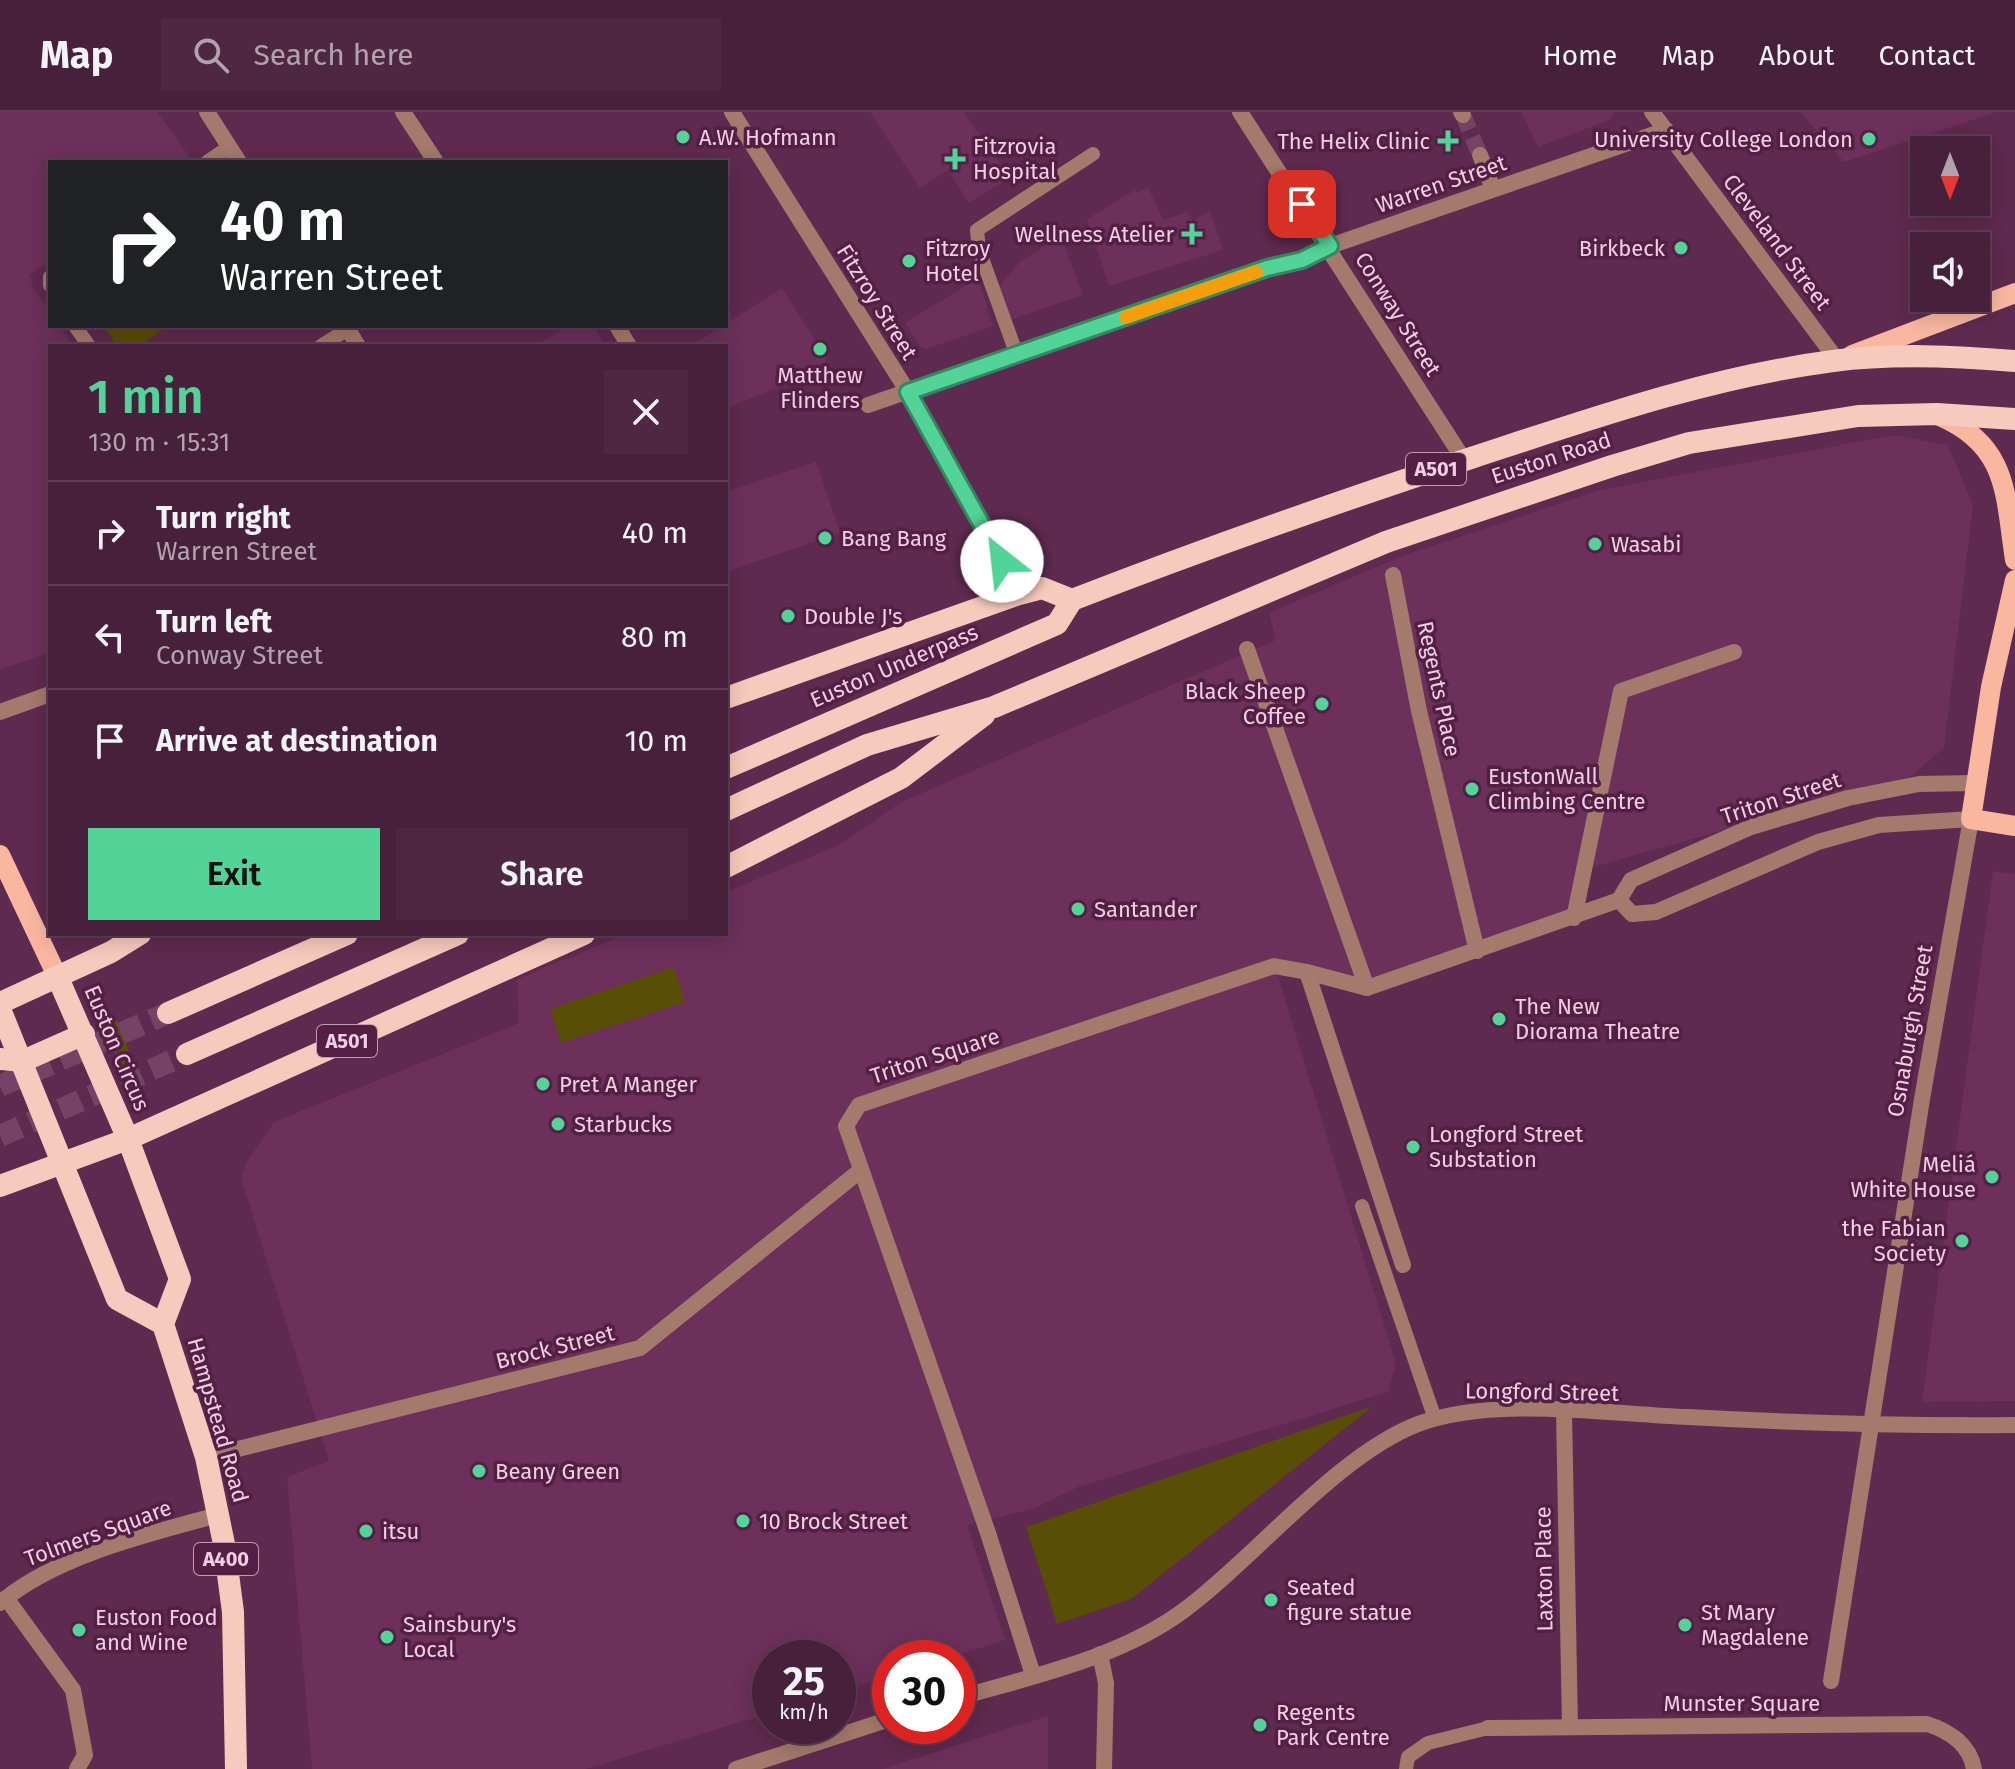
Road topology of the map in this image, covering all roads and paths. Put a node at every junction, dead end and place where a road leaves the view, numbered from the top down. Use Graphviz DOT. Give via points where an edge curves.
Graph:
graph roads {
  1 [pos="207,112"];
  2 [pos="403,112"];
  3 [pos="732,112"];
  4 [pos="1240,112"];
  5 [pos="1652,112"];
  6 [pos="1666,130"];
  7 [pos="229,147"];
  8 [pos="1093,154"];
  9 [pos="1480,155"];
  10 [pos="210,160"];
  11 [pos="238,160"];
  12 [pos="435,160"];
  13 [pos="1493,189"];
  14 [pos="1330,246"];
  15 [pos="2015,293"];
  16 [pos="347,328"];
  17 [pos="324,344"];
  18 [pos="1017,355"];
  19 [pos="1837,360"];
  20 [pos="2015,361"];
  21 [pos="908,392"];
  22 [pos="868,405"];
  23 [pos="1937,414"];
  24 [pos="2015,419"];
  25 [pos="1464,460"];
  26 [pos="2015,560"];
  27 [pos="1393,575"];
  28 [pos="2015,580"];
  29 [pos="1019,594"];
  30 [pos="1072,600"];
  31 [pos="1247,649"];
  32 [pos="1734,652"];
  33 [pos="48,695"];
  34 [pos="728,697"];
  35 [pos="994,707"];
  36 [pos="0,712"];
  37 [pos="728,767"];
  38 [pos="1974,783"];
  39 [pos="728,809"];
  40 [pos="1971,819"];
  41 [pos="2015,826"];
  42 [pos="0,855"];
  43 [pos="728,866"];
  44 [pos="1619,900"];
  45 [pos="1574,918"];
  46 [pos="136,936"];
  47 [pos="342,936"];
  48 [pos="453,936"];
  49 [pos="580,936"];
  50 [pos="1477,951"];
  51 [pos="1307,972"];
  52 [pos="58,978"];
  53 [pos="1367,988"];
  54 [pos="0,1003"];
  55 [pos="0,1009"];
  56 [pos="168,1013"];
  57 [pos="84,1034"];
  58 [pos="187,1054"];
  59 [pos="11,1060"];
  60 [pos="128,1139"];
  61 [pos="62,1162"];
  62 [pos="861,1170"];
  63 [pos="0,1186"];
  64 [pos="1362,1206"];
  65 [pos="1403,1265"];
  66 [pos="163,1324"];
  67 [pos="1564,1412"];
  68 [pos="1435,1419"];
  69 [pos="1873,1425"];
  70 [pos="2015,1425"];
  71 [pos="206,1457"];
  72 [pos="218,1515"];
  73 [pos="3,1601"];
  74 [pos="1100,1654"];
  75 [pos="1033,1675"];
  76 [pos="1831,1681"];
  77 [pos="976,1692"];
  78 [pos="872,1725"];
  79 [pos="1570,1726"];
  80 [pos="1488,1728"];
  81 [pos="77,1769"];
  82 [pos="236,1769"];
  83 [pos="736,1769"];
  84 [pos="1104,1769"];
  85 [pos="1406,1769"];
  86 [pos="1974,1769"];
  1 -- 7 [label="street"];
  2 -- 12 [label="street"];
  3 -- 21 [label="street, Fitzroy Street"];
  4 -- 14 [label="street, Conway Street"];
  5 -- 6 [label="street, Cleveland Street"];
  6 -- 13 [label="street, Warren Street"];
  6 -- 19 [label="street, Cleveland Street"];
  7 -- 10 [label="lane"];
  7 -- 11 [label="street"];
  8 -- 18 [label="lane" via="977,230 979,250"];
  9 -- 13 [label="street"];
  13 -- 14 [label="street, Warren Street"];
  14 -- 18 [label="street, Warren Street" via="1302,260"];
  14 -- 25 [label="street, Conway Street"];
  15 -- 19 [label="main road, A501"];
  16 -- 17 [label="lane"];
  18 -- 21 [label="street, Warren Street"];
  19 -- 20 [label="highway, Euston Road / A501"];
  19 -- 25 [label="highway, Euston Road / A501" via="1701,387"];
  21 -- 22 [label="street, Warren Street"];
  21 -- 29 [label="street, Fitzroy Street"];
  23 -- 24 [label="highway, Euston Road / A501"];
  23 -- 26 [label="main road" via="1980,439 1993,456 2009,508"];
  23 -- 35 [label="highway, Euston Road / A501" via="1858,416 1777,428 1689,443 1612,466 1386,542"];
  25 -- 30 [label="highway, Euston Road / A501" via="1351,496"];
  27 -- 50 [label="street, Regents Place" via="1419,711"];
  28 -- 38 [label="main road, Osnaburgh Street"];
  29 -- 30 [label="highway" via="1042,588"];
  29 -- 34 [label="highway"];
  30 -- 37 [label="highway, Euston Underpass / A501" via="1057,624"];
  31 -- 53 [label="street"];
  32 -- 45 [label="street" via="1621,691"];
  33 -- 36 [label="street"];
  35 -- 39 [label="highway, A501" via="867,745"];
  35 -- 43 [label="highway, A501" via="901,778"];
  38 -- 40 [label="main road, Osnaburgh Street"];
  38 -- 44 [label="street, Triton Street" via="1919,784 1848,798 1751,827 1631,880"];
  40 -- 41 [label="main road"];
  40 -- 44 [label="street" via="1879,825 1818,842 1656,912 1632,914"];
  40 -- 69 [label="street, Osnaburgh Street"];
  42 -- 52 [label="main road"];
  44 -- 45 [label="street, Triton Street"];
  45 -- 50 [label="street, Triton Street"];
  46 -- 52 [label="highway"];
  47 -- 56 [label="highway"];
  48 -- 58 [label="highway, A501"];
  49 -- 60 [label="highway, A501"];
  50 -- 53 [label="street, Triton Street"];
  51 -- 53 [label="street"];
  51 -- 62 [label="street, Triton Square" via="1274,966 859,1105 846,1126"];
  51 -- 65 [label="street"];
  52 -- 54 [label="highway"];
  52 -- 57 [label="highway, Euston Circus"];
  55 -- 59 [label="highway"];
  57 -- 59 [label="highway"];
  57 -- 60 [label="highway, Euston Circus"];
  59 -- 61 [label="highway"];
  60 -- 61 [label="highway, A501"];
  60 -- 66 [label="highway, Hampstead Road" via="180,1279"];
  61 -- 63 [label="highway, A501"];
  61 -- 66 [label="highway, Hampstead Road" via="117,1299"];
  62 -- 71 [label="street, Brock Street" via="640,1348"];
  62 -- 75 [label="street, Triton Square"];
  64 -- 68 [label="lane"];
  66 -- 71 [label="highway, Hampstead Road / A400"];
  67 -- 68 [label="street, Longford Street" via="1460,1411"];
  67 -- 69 [label="street, Longford Street"];
  67 -- 79 [label="street, Laxton Place"];
  68 -- 74 [label="street, Longford Street" via="1382,1441 1179,1614"];
  69 -- 70 [label="street, Longford Street"];
  69 -- 76 [label="street, Osnaburgh Street"];
  71 -- 72 [label="highway, Hampstead Road / A400"];
  72 -- 73 [label="street, Tolmers Square" via="126,1541 22,1584"];
  72 -- 82 [label="highway, Hampstead Road / A400" via="233,1612"];
  73 -- 81 [label="street" via="73,1690 85,1755"];
  74 -- 75 [label="street, Longford Street"];
  74 -- 84 [label="street" via="1106,1683"];
  75 -- 77 [label="street, Longford Street"];
  78 -- 83 [label="street"];
  79 -- 80 [label="street, Munster Square"];
  79 -- 86 [label="street, Munster Square" via="1927,1724 1949,1731"];
  80 -- 85 [label="lane" via="1428,1743 1408,1757"];
}
